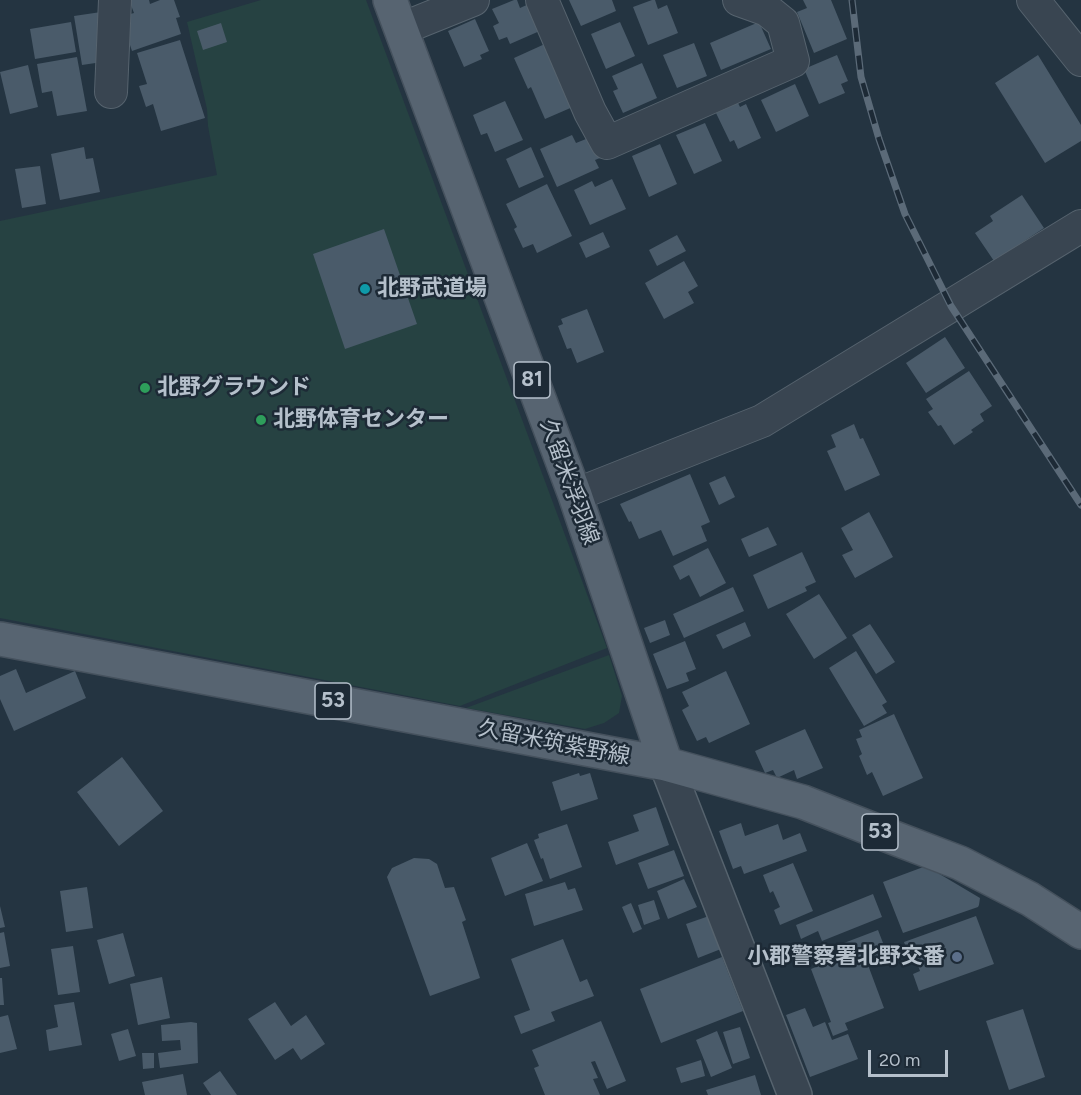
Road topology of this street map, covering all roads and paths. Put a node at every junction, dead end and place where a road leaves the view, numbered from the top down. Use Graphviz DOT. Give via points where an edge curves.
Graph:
graph roads {
  1 [pos="115,0"];
  2 [pos="473,0"];
  3 [pos="542,0"];
  4 [pos="739,0"];
  5 [pos="1033,0"];
  6 [pos="395,15"];
  7 [pos="1081,60"];
  8 [pos="111,92"];
  9 [pos="1081,226"];
  10 [pos="575,495"];
  11 [pos="0,639"];
  12 [pos="666,764"];
  13 [pos="1081,932"];
  14 [pos="795,1095"];
  1 -- 8 [label="street"];
  2 -- 6 [label="street"];
  3 -- 4 [label="street" via="607,143 793,61 783,23 767,10"];
  5 -- 7 [label="street"];
  6 -- 10 [label="main road, 久留米浮羽線 / 81"];
  9 -- 10 [label="street" via="762,421"];
  10 -- 12 [label="main road, 久留米浮羽線 / 81"];
  11 -- 12 [label="main road, 久留米筑紫野線 / 53"];
  12 -- 13 [label="main road, 久留米筑紫野線 / 53" via="804,802 960,863 1030,899"];
  12 -- 14 [label="street"];
}
